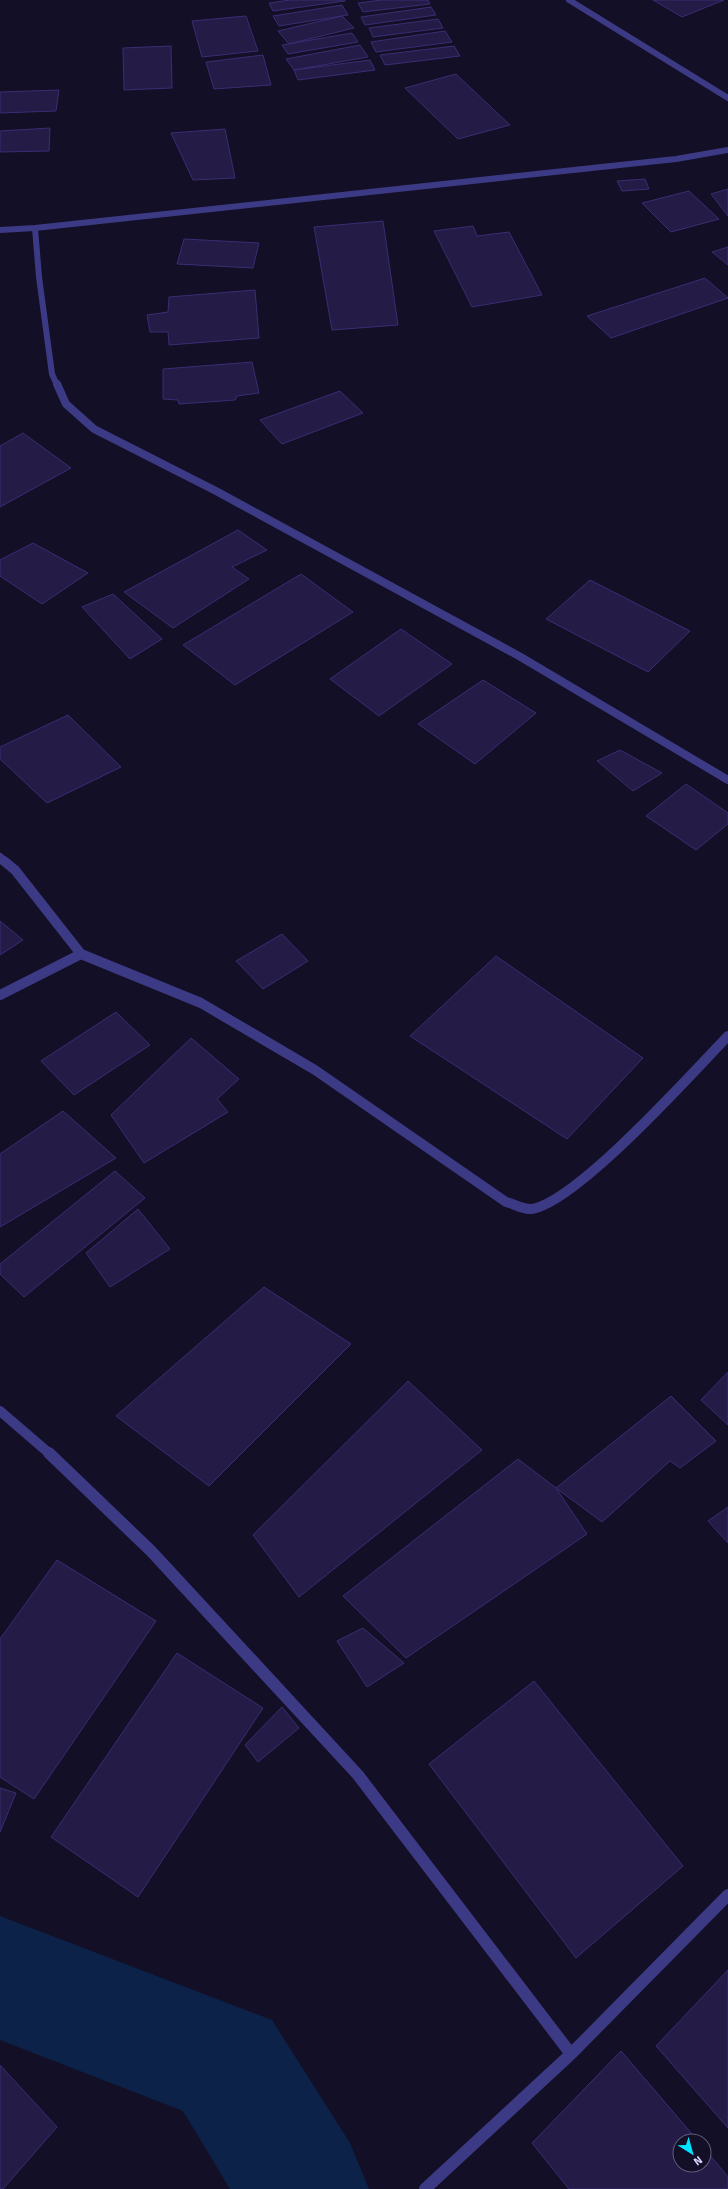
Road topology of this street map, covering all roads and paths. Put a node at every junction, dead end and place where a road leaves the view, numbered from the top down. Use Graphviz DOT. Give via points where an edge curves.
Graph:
graph roads {
  1 [pos="569,0"];
  2 [pos="728,98"];
  3 [pos="728,150"];
  4 [pos="35,228"];
  5 [pos="0,230"];
  6 [pos="728,780"];
  7 [pos="0,857"];
  8 [pos="81,954"];
  9 [pos="0,994"];
  10 [pos="728,1036"];
  11 [pos="0,1411"];
  12 [pos="728,1895"];
  13 [pos="572,2054"];
  14 [pos="425,2189"];
  1 -- 2 [label="street"];
  3 -- 4 [label="street" via="676,159"];
  4 -- 5 [label="street"];
  4 -- 6 [label="street" via="52,374 66,404 94,429 216,491 519,656"];
  7 -- 8 [label="street" via="15,870"];
  8 -- 9 [label="street"];
  8 -- 10 [label="street" via="201,1003 315,1070 506,1202 533,1209 561,1198 593,1172"];
  11 -- 13 [label="street" via="29,1434 151,1551 358,1775"];
  12 -- 13 [label="street"];
  13 -- 14 [label="street"];
}
